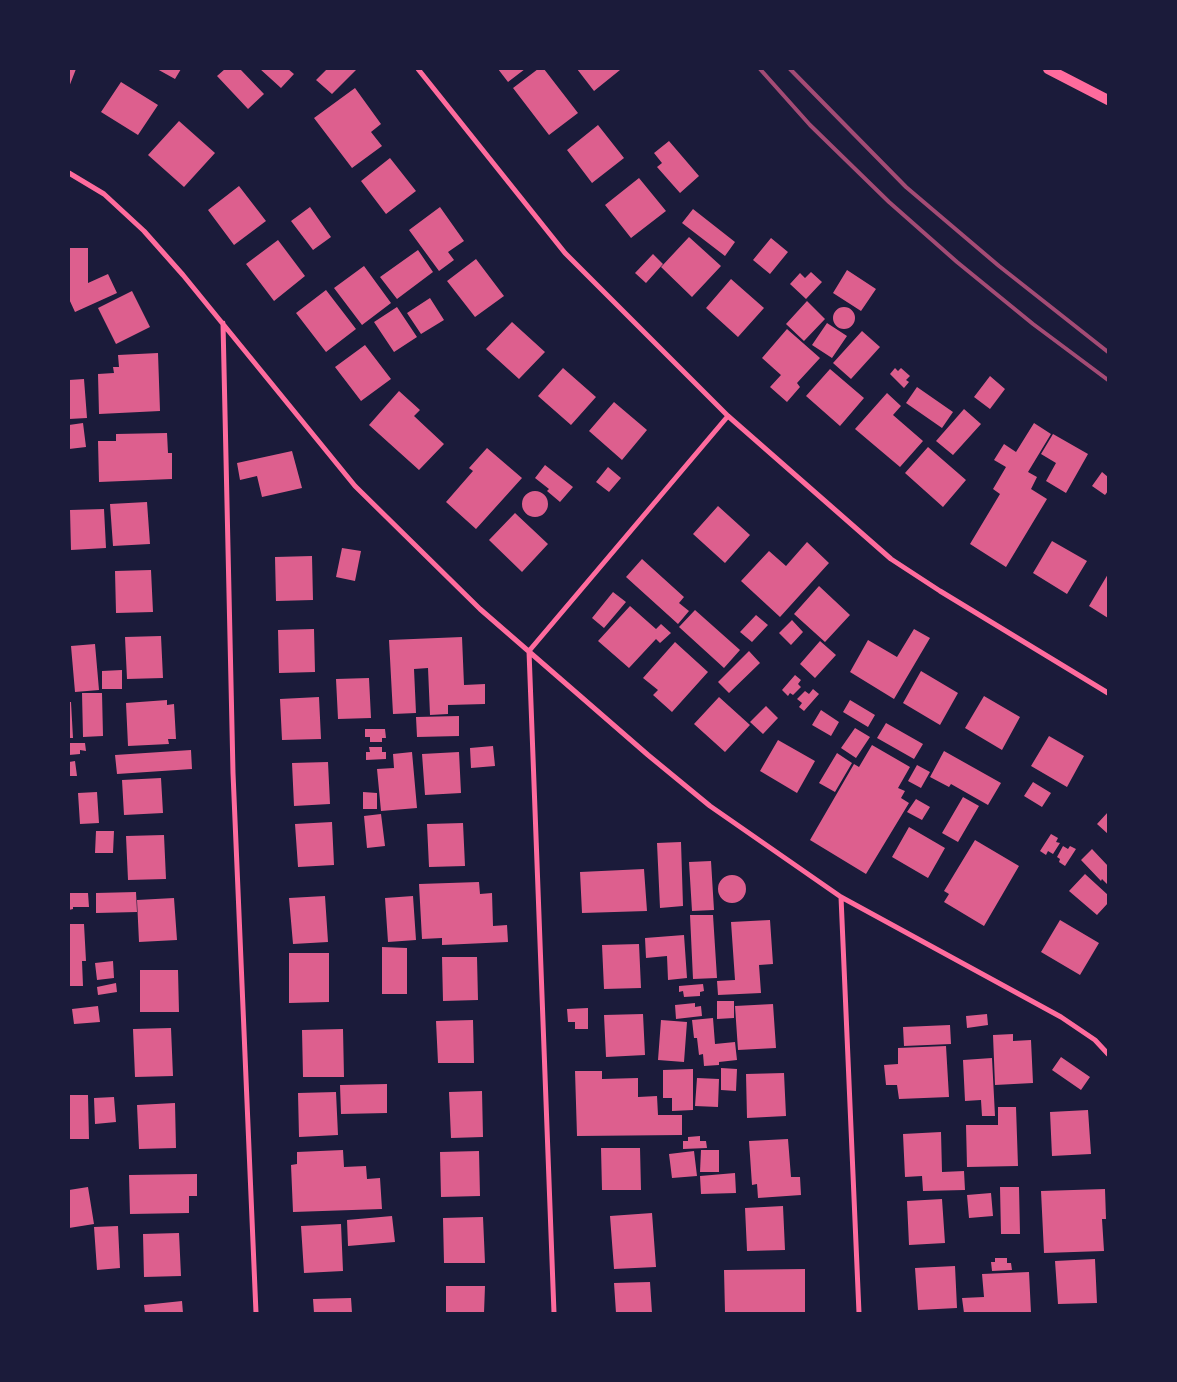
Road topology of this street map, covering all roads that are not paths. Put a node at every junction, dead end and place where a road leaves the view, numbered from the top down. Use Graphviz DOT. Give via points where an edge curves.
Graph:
graph roads {
  1 [pos="418,69"];
  2 [pos="1048,69"];
  3 [pos="1108,100"];
  4 [pos="69,173"];
  5 [pos="223,323"];
  6 [pos="728,416"];
  7 [pos="529,651"];
  8 [pos="1108,693"];
  9 [pos="841,897"];
  10 [pos="1108,1054"];
  11 [pos="256,1313"];
  12 [pos="554,1313"];
  13 [pos="859,1313"];
  1 -- 6 [label="street" via="565,253"];
  2 -- 3 [label="main road"];
  4 -- 5 [label="street" via="104,194 144,231"];
  5 -- 7 [label="street" via="355,486 480,609"];
  5 -- 11 [label="street" via="233,773"];
  6 -- 7 [label="street"];
  6 -- 8 [label="street" via="891,559"];
  7 -- 9 [label="street" via="710,806"];
  7 -- 12 [label="street"];
  9 -- 10 [label="street" via="1062,1016 1095,1040"];
  9 -- 13 [label="street"];
}
